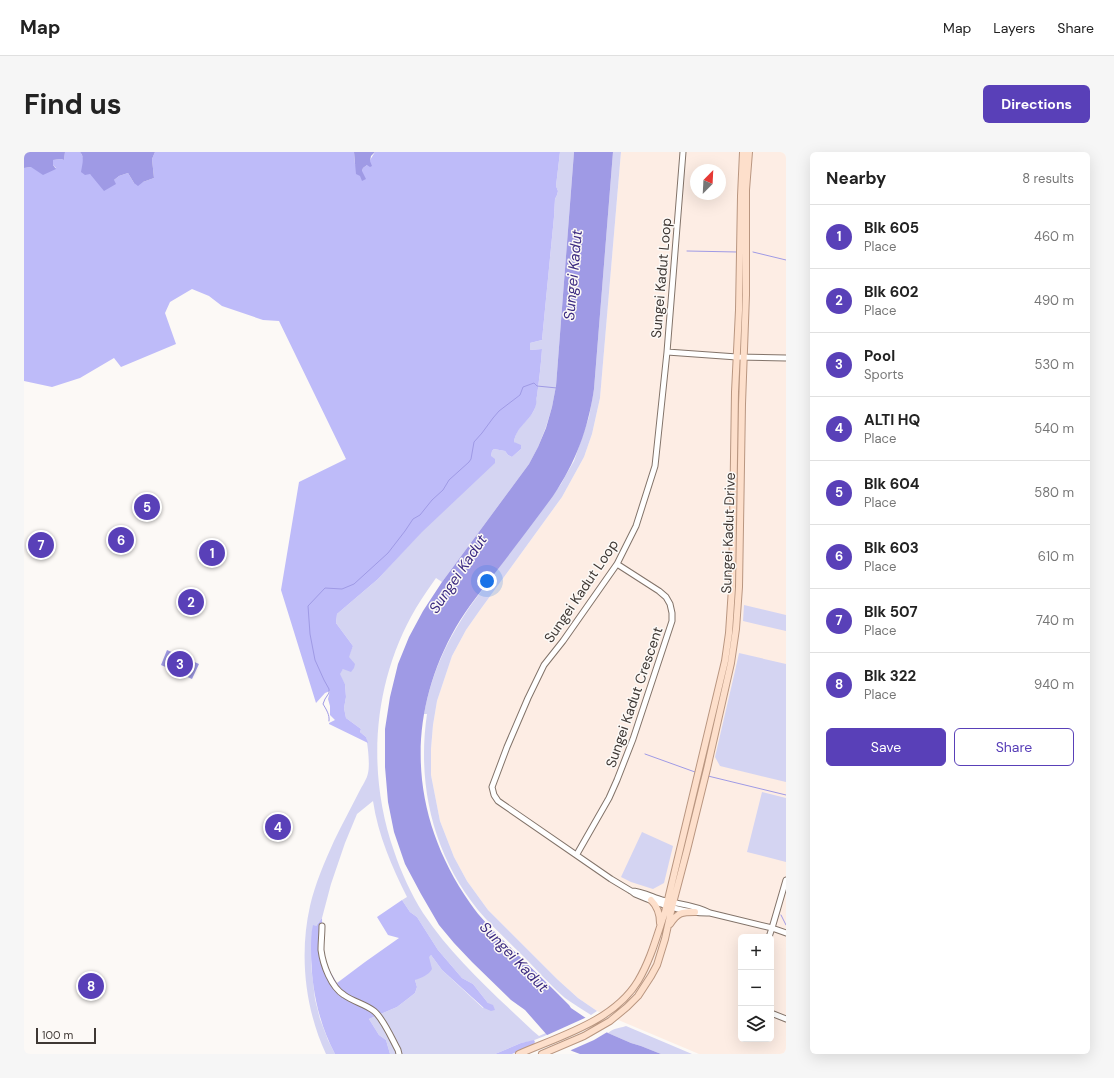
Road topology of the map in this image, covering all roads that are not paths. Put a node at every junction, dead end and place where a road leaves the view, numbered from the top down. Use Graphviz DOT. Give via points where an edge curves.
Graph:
graph roads {
  1 [pos="683,152"];
  2 [pos="743,152"];
  3 [pos="749,152"];
  4 [pos="667,352"];
  5 [pos="740,357"];
  6 [pos="786,358"];
  7 [pos="617,564"];
  8 [pos="688,850"];
  9 [pos="577,854"];
  10 [pos="678,856"];
  11 [pos="786,880"];
  12 [pos="631,890"];
  13 [pos="651,900"];
  14 [pos="670,904"];
  15 [pos="695,912"];
  16 [pos="710,913"];
  17 [pos="322,926"];
  18 [pos="660,926"];
  19 [pos="668,927"];
  20 [pos="772,928"];
  21 [pos="770,934"];
  22 [pos="786,934"];
  23 [pos="774,1014"];
  24 [pos="786,1019"];
  25 [pos="399,1054"];
  26 [pos="519,1054"];
  27 [pos="542,1054"];
  1 -- 4 [label="street, Sungei Kadut Loop"];
  2 -- 5 [label="main road, Sungei Kadut Drive"];
  3 -- 5 [label="main road, Sungei Kadut Drive" via="746,190 746,295"];
  4 -- 5 [label="street"];
  4 -- 7 [label="street, Sungei Kadut Loop" via="655,466 636,526"];
  5 -- 6 [label="street"];
  5 -- 8 [label="main road, Sungei Kadut Drive" via="739,587 736,629 731,663"];
  5 -- 10 [label="main road, Sungei Kadut Drive" via="735,429 729,633 725,661"];
  7 -- 9 [label="street, Sungei Kadut Crescent" via="666,597 670,604 672,621 634,739 616,785"];
  7 -- 9 [label="street, Sungei Kadut Loop" via="544,665 525,704 492,787 498,801"];
  8 -- 10 [label="main road" via="684,855"];
  8 -- 14 [label="main road, Sungei Kadut Drive"];
  9 -- 12 [label="street, Sungei Kadut Loop"];
  10 -- 14 [label="main road, Sungei Kadut Drive"];
  11 -- 20 [label="street"];
  12 -- 13 [label="street, Sungei Kadut Loop" via="634,894"];
  12 -- 14 [label="street, Sungei Kadut Loop"];
  13 -- 14 [label="street, Sungei Kadut Loop"];
  13 -- 18 [label="main road" via="656,904"];
  14 -- 15 [label="street"];
  14 -- 16 [label="street" via="703,909"];
  14 -- 18 [label="main road"];
  14 -- 19 [label="main road"];
  15 -- 16 [label="street"];
  15 -- 19 [label="main road" via="680,913"];
  16 -- 20 [label="street"];
  17 -- 25 [label="street" via="321,948 330,977 342,994 379,1016"];
  18 -- 26 [label="main road" via="650,956 637,982 619,1003 598,1018"];
  19 -- 27 [label="main road" via="657,965 645,986 627,1007 596,1030"];
  20 -- 21 [label="street"];
  20 -- 22 [label="street"];
  23 -- 24 [label="street"];
}
